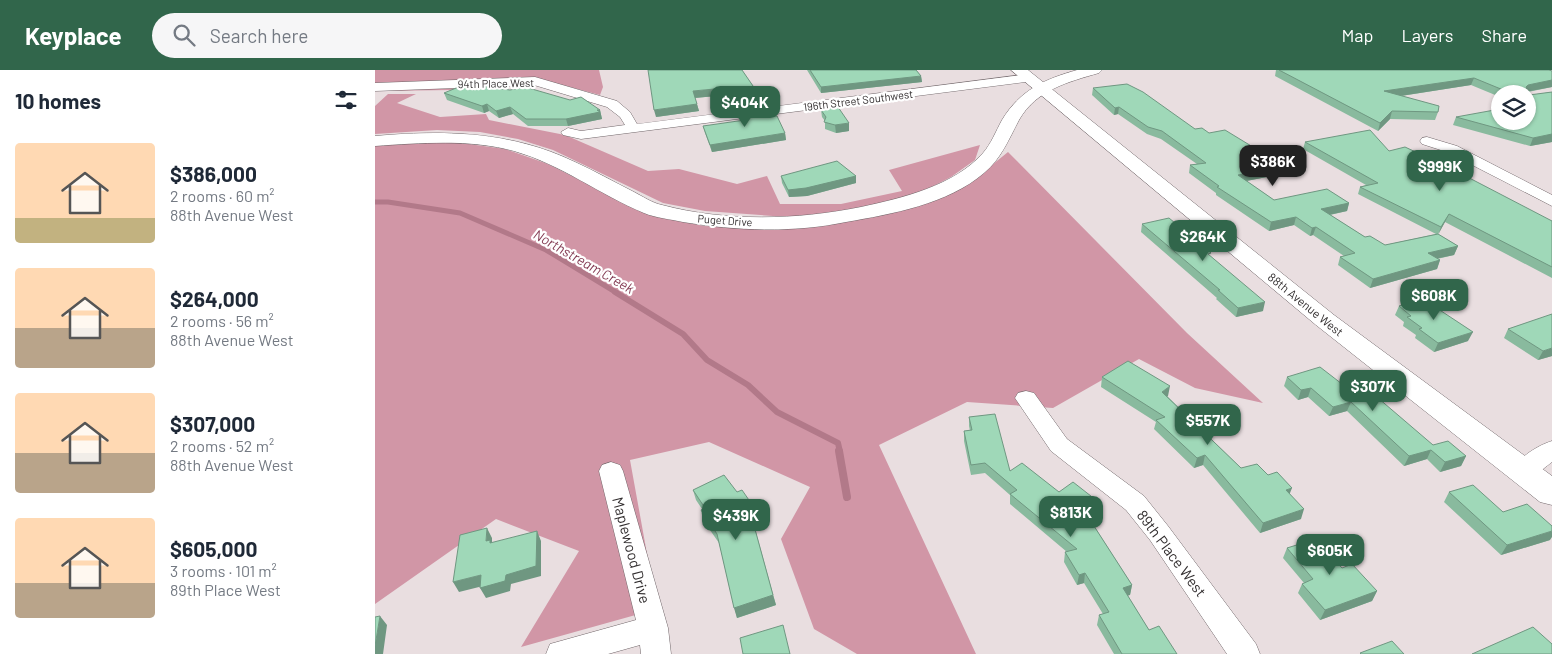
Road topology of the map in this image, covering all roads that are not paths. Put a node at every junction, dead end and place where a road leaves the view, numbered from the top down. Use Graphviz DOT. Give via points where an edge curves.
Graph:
graph roads {
  1 [pos="1094,70"];
  2 [pos="1029,79"];
  3 [pos="375,87"];
  4 [pos="633,128"];
  5 [pos="568,132"];
  6 [pos="375,140"];
  7 [pos="1427,141"];
  8 [pos="1552,200"];
  9 [pos="1027,398"];
  10 [pos="1552,449"];
  11 [pos="611,471"];
  12 [pos="1523,471"];
  13 [pos="1552,493"];
  14 [pos="654,641"];
  15 [pos="561,654"];
  16 [pos="1245,654"];
  1 -- 2 [label="main road, 196th Street Southwest" via="1064,78"];
  2 -- 4 [label="street, 196th Street Southwest"];
  2 -- 6 [label="main road, Puget Drive" via="1018,109 990,157 963,179 914,200 845,217 782,223 711,221 652,209 553,159 518,146 460,138"];
  2 -- 12 [label="main road, 88th Avenue West" via="1325,320"];
  3 -- 4 [label="street, 94th Place West" via="535,81 611,104 625,115"];
  4 -- 5 [label="street, 196th Street Southwest" via="581,135"];
  7 -- 8 [label="street" via="1452,149"];
  9 -- 16 [label="street, 89th Place West" via="1059,445 1135,503"];
  10 -- 12 [label="street"];
  11 -- 14 [label="street, Maplewood Drive"];
  12 -- 13 [label="main road, 88th Avenue West"];
  14 -- 15 [label="street, Maplewood Drive"];
}
